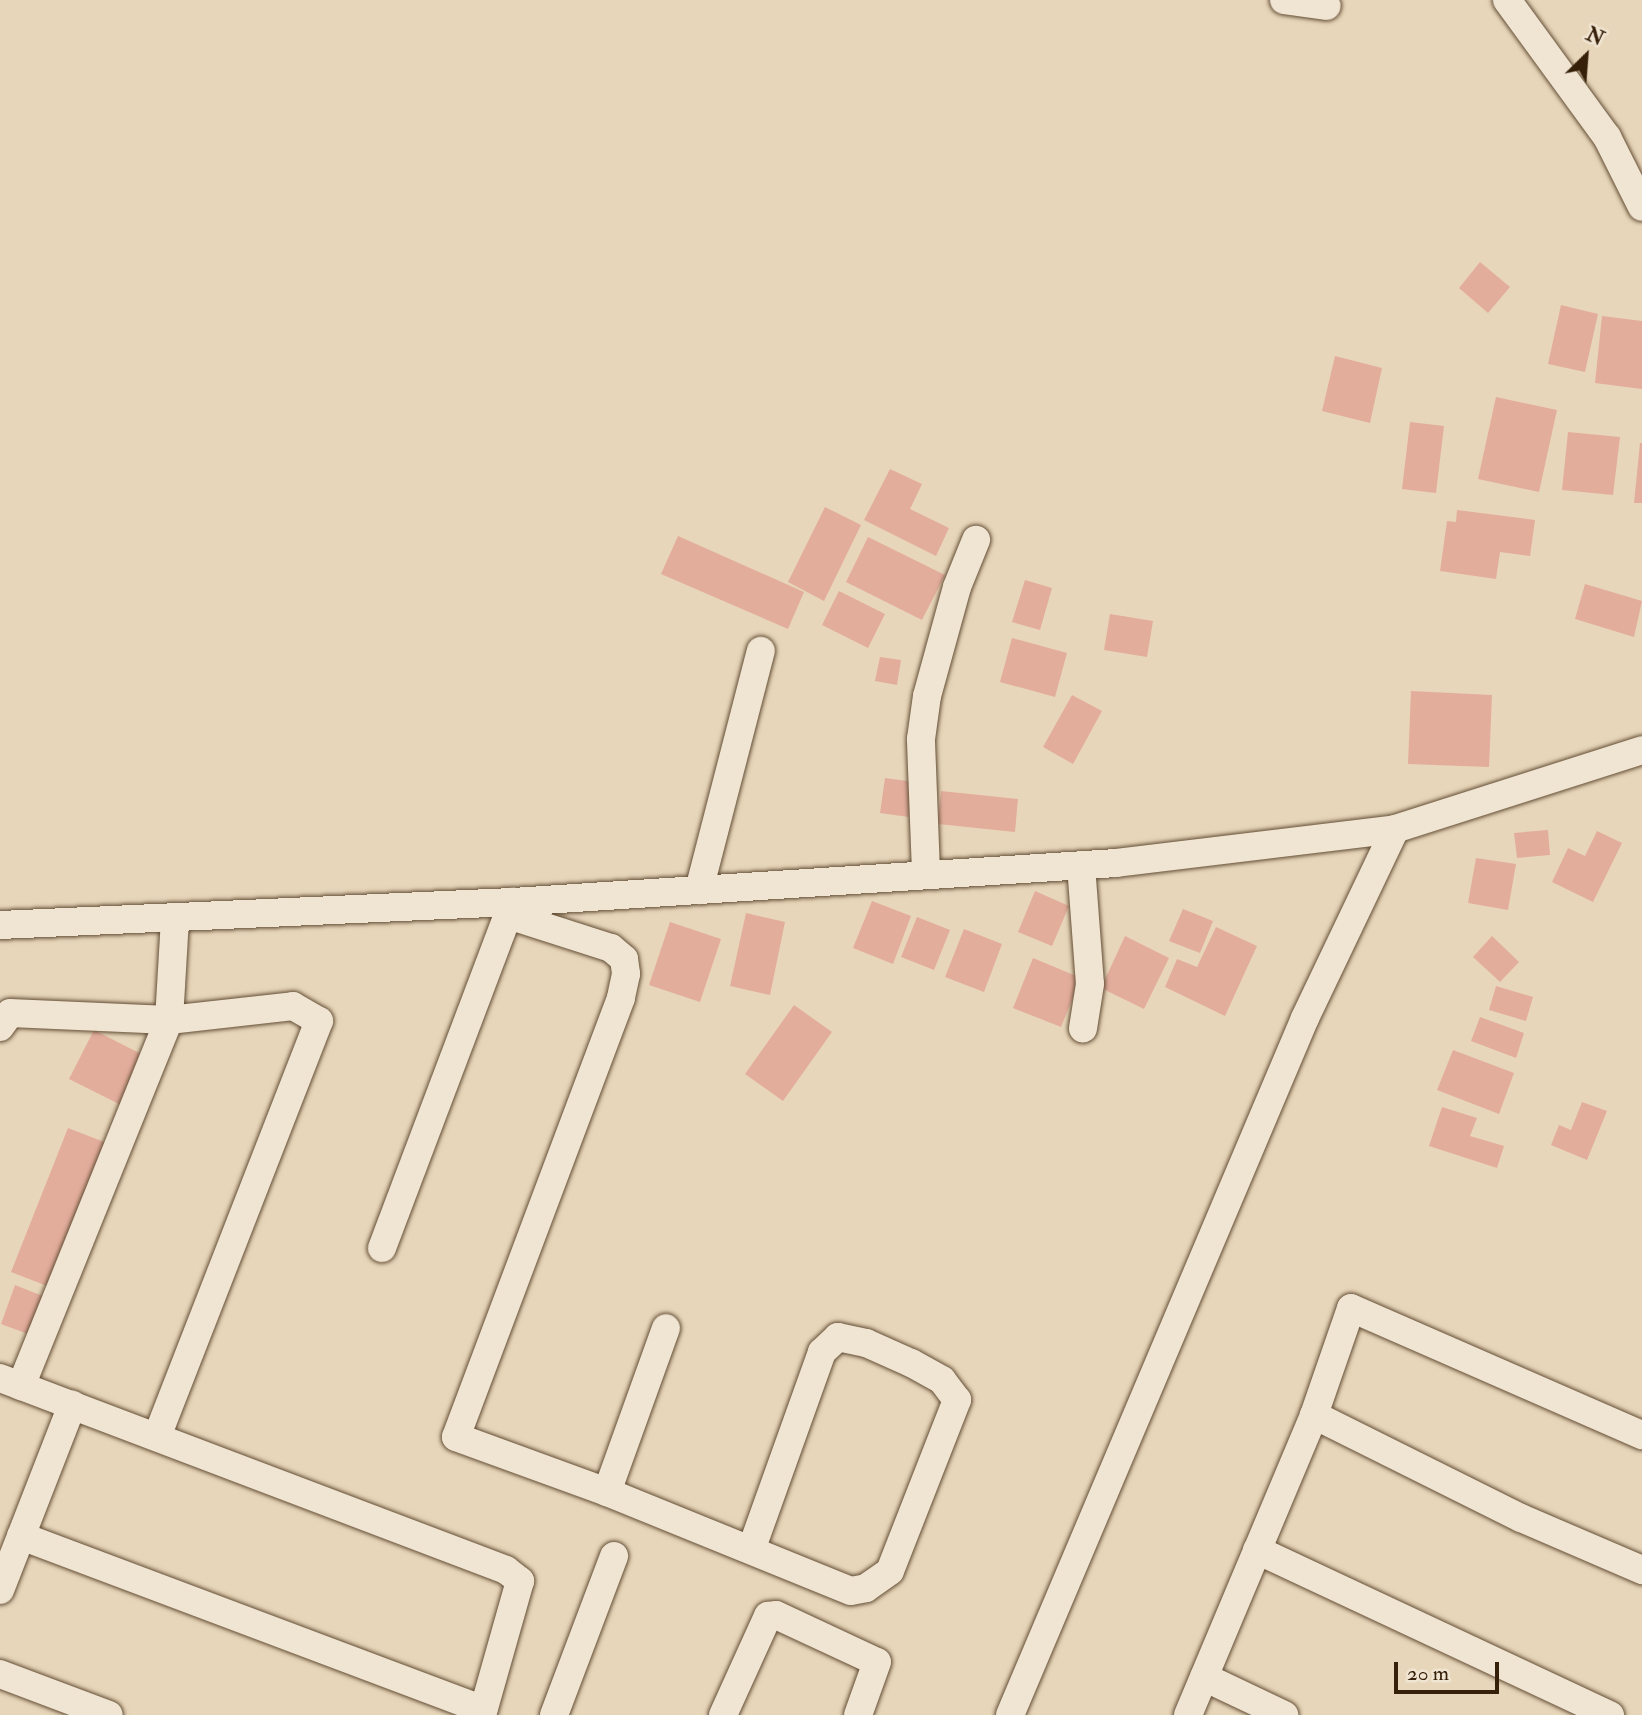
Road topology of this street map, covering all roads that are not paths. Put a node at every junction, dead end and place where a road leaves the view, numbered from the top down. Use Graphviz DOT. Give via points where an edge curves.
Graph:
graph roads {
  1 [pos="1284,0"];
  2 [pos="1507,0"];
  3 [pos="1327,6"];
  4 [pos="1642,207"];
  5 [pos="976,540"];
  6 [pos="761,651"];
  7 [pos="1642,750"];
  8 [pos="1395,829"];
  9 [pos="1081,865"];
  10 [pos="926,872"];
  11 [pos="699,890"];
  12 [pos="510,909"];
  13 [pos="175,919"];
  14 [pos="0,925"];
  15 [pos="169,1020"];
  16 [pos="0,1027"];
  17 [pos="1083,1028"];
  18 [pos="382,1248"];
  19 [pos="666,1328"];
  20 [pos="11,1382"];
  21 [pos="72,1405"];
  22 [pos="1314,1415"];
  23 [pos="1642,1435"];
  24 [pos="157,1437"];
  25 [pos="607,1492"];
  26 [pos="21,1536"];
  27 [pos="751,1550"];
  28 [pos="1257,1550"];
  29 [pos="614,1556"];
  30 [pos="1642,1570"];
  31 [pos="0,1590"];
  32 [pos="0,1674"];
  33 [pos="1204,1677"];
  34 [pos="483,1712"];
  35 [pos="109,1715"];
  36 [pos="554,1715"];
  37 [pos="723,1715"];
  38 [pos="858,1715"];
  39 [pos="1010,1715"];
  40 [pos="1188,1715"];
  41 [pos="1283,1715"];
  42 [pos="1610,1715"];
  1 -- 3 [label="street"];
  2 -- 4 [label="street" via="1607,137"];
  5 -- 10 [label="street" via="957,587 927,696 921,739"];
  6 -- 11 [label="street"];
  7 -- 8 [label="street"];
  8 -- 9 [label="street"];
  8 -- 39 [label="street" via="1305,1018"];
  9 -- 10 [label="street"];
  9 -- 17 [label="street" via="1090,984"];
  10 -- 11 [label="street"];
  11 -- 12 [label="street"];
  12 -- 13 [label="street"];
  12 -- 18 [label="street"];
  12 -- 25 [label="street" via="611,948 624,959 626,974 621,998 456,1437"];
  13 -- 14 [label="street"];
  13 -- 15 [label="street"];
  15 -- 16 [label="street" via="10,1013"];
  15 -- 20 [label="street"];
  15 -- 24 [label="street" via="293,1006 319,1021"];
  19 -- 25 [label="street"];
  20 -- 21 [label="street"];
  21 -- 24 [label="street"];
  21 -- 26 [label="street"];
  22 -- 23 [label="street" via="1351,1308"];
  22 -- 28 [label="street"];
  22 -- 30 [label="street" via="1521,1518"];
  24 -- 34 [label="street" via="506,1570 520,1581"];
  25 -- 27 [label="street"];
  26 -- 31 [label="street"];
  26 -- 34 [label="street"];
  27 -- 27 [label="street" via="851,1591 866,1588 890,1571 957,1400 942,1380 866,1343 838,1337 822,1352"];
  28 -- 33 [label="street"];
  28 -- 42 [label="street"];
  29 -- 36 [label="street"];
  32 -- 35 [label="street"];
  33 -- 40 [label="street"];
  33 -- 41 [label="street"];
  37 -- 38 [label="street" via="768,1616 776,1615 877,1662"];
}
